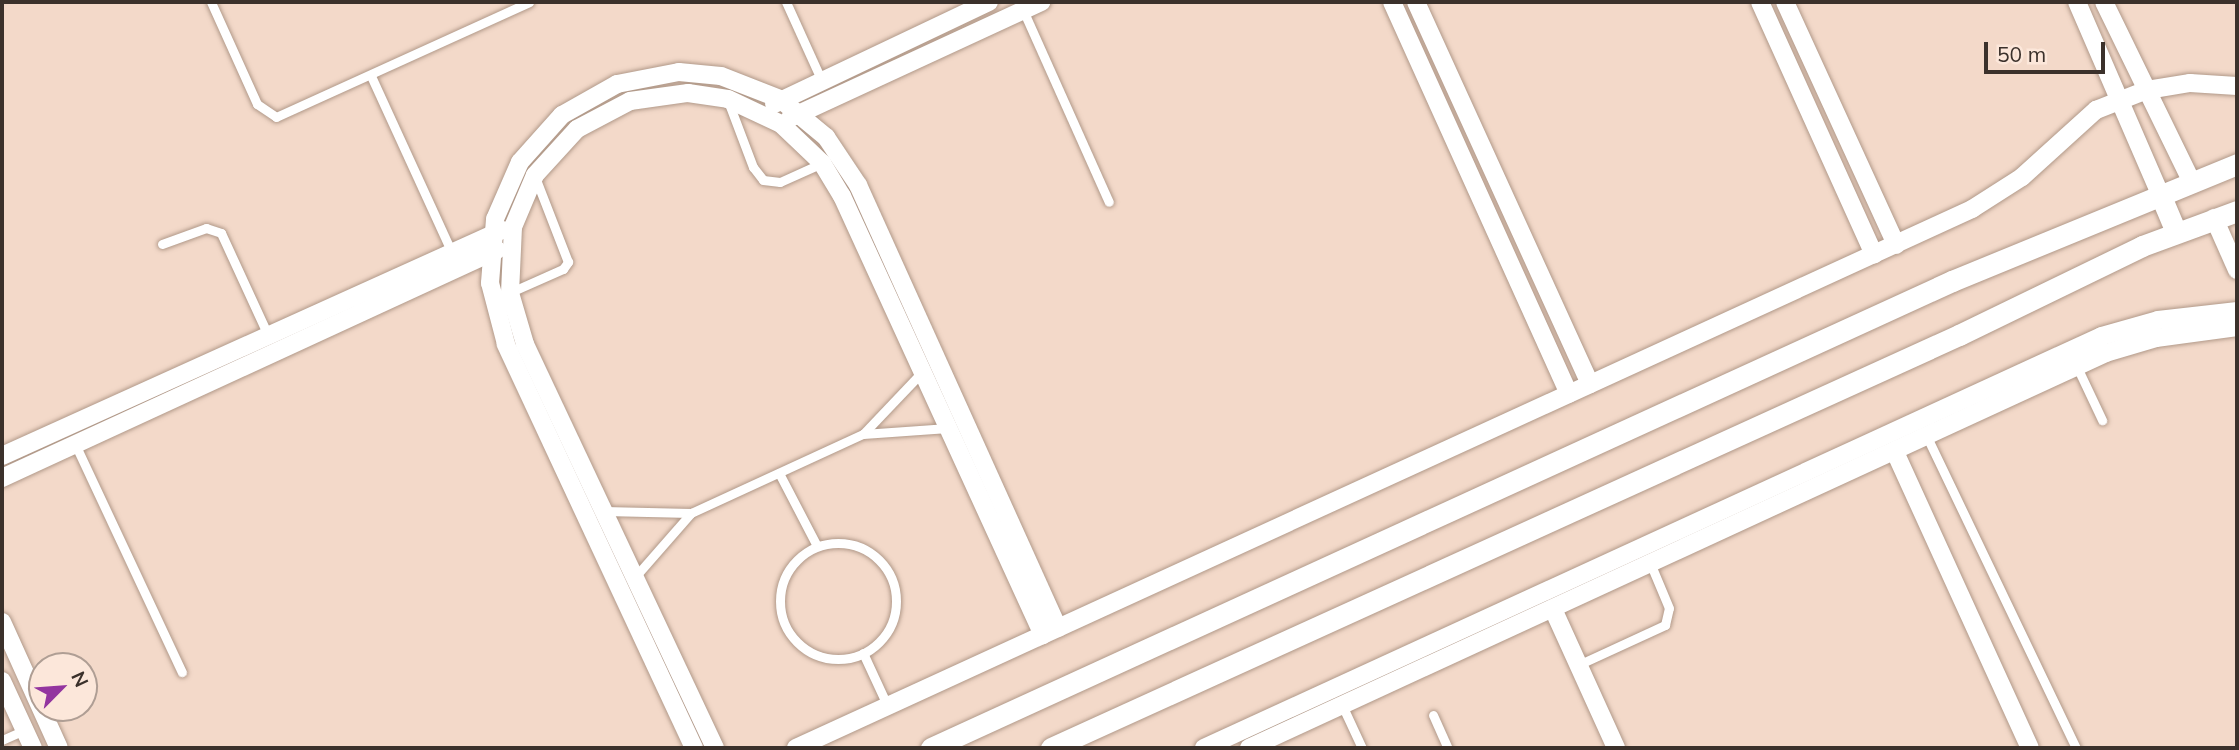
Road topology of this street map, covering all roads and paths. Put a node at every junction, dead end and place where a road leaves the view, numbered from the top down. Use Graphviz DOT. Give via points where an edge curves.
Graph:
graph roads {
  1 [pos="211,2"];
  2 [pos="528,2"];
  3 [pos="786,2"];
  4 [pos="989,2"];
  5 [pos="1041,2"];
  6 [pos="1392,2"];
  7 [pos="1416,2"];
  8 [pos="1760,2"];
  9 [pos="1785,2"];
  10 [pos="2077,2"];
  11 [pos="2104,2"];
  12 [pos="1023,10"];
  13 [pos="371,76"];
  14 [pos="821,79"];
  15 [pos="2237,86"];
  16 [pos="2147,90"];
  17 [pos="728,99"];
  18 [pos="780,99"];
  19 [pos="2119,99"];
  20 [pos="799,112"];
  21 [pos="765,114"];
  22 [pos="781,124"];
  23 [pos="822,163"];
  24 [pos="2237,164"];
  25 [pos="535,175"];
  26 [pos="2191,180"];
  27 [pos="2160,194"];
  28 [pos="1109,202"];
  29 [pos="2237,211"];
  30 [pos="2214,218"];
  31 [pos="493,231"];
  32 [pos="512,232"];
  33 [pos="2176,232"];
  34 [pos="162,244"];
  35 [pos="1896,246"];
  36 [pos="451,250"];
  37 [pos="509,250"];
  38 [pos="491,252"];
  39 [pos="1874,255"];
  40 [pos="2237,270"];
  41 [pos="510,293"];
  42 [pos="2237,311"];
  43 [pos="2237,327"];
  44 [pos="268,335"];
  45 [pos="2077,367"];
  46 [pos="922,372"];
  47 [pos="1590,384"];
  48 [pos="1569,394"];
  49 [pos="2102,420"];
  50 [pos="948,428"];
  51 [pos="863,434"];
  52 [pos="1927,437"];
  53 [pos="75,444"];
  54 [pos="1895,452"];
  55 [pos="2,456"];
  56 [pos="779,473"];
  57 [pos="2,478"];
  58 [pos="604,511"];
  59 [pos="691,513"];
  60 [pos="817,546"];
  61 [pos="1651,565"];
  62 [pos="635,577"];
  63 [pos="1553,609"];
  64 [pos="2,622"];
  65 [pos="1051,631"];
  66 [pos="863,653"];
  67 [pos="1578,665"];
  68 [pos="182,672"];
  69 [pos="2,681"];
  70 [pos="1342,705"];
  71 [pos="888,707"];
  72 [pos="1433,715"];
  73 [pos="24,730"];
  74 [pos="2,740"];
  75 [pos="1612,745"];
  76 [pos="33,748"];
  77 [pos="59,748"];
  78 [pos="694,748"];
  79 [pos="715,748"];
  80 [pos="796,748"];
  81 [pos="931,748"];
  82 [pos="1051,748"];
  83 [pos="1204,748"];
  84 [pos="1249,748"];
  85 [pos="1362,748"];
  86 [pos="1448,748"];
  87 [pos="2030,748"];
  88 [pos="2076,748"];
  1 -- 13 [label="lane" via="257,104 270,116 288,115"];
  2 -- 13 [label="lane"];
  3 -- 14 [label="lane"];
  4 -- 14 [label="street"];
  5 -- 12 [label="street"];
  6 -- 48 [label="street"];
  7 -- 47 [label="street"];
  8 -- 39 [label="street"];
  9 -- 35 [label="street"];
  10 -- 19 [label="street"];
  11 -- 16 [label="street"];
  12 -- 20 [label="street"];
  12 -- 28 [label="lane"];
  13 -- 36 [label="lane"];
  14 -- 18 [label="street"];
  15 -- 16 [label="street" via="2190,83"];
  16 -- 19 [label="street"];
  16 -- 26 [label="street"];
  17 -- 21 [label="street"];
  17 -- 23 [label="lane" via="752,167 763,180 780,182"];
  17 -- 25 [label="street" via="668,94 611,108 562,141"];
  18 -- 20 [label="street"];
  18 -- 21 [label="street"];
  18 -- 31 [label="street" via="721,76 679,72 637,78 598,92 562,115 532,144 510,180"];
  19 -- 27 [label="street"];
  19 -- 35 [label="street" via="2080,121 2005,190"];
  20 -- 22 [label="street"];
  20 -- 65 [label="street" via="838,152 858,185"];
  21 -- 22 [label="street"];
  22 -- 23 [label="street"];
  23 -- 46 [label="street"];
  24 -- 26 [label="street"];
  25 -- 32 [label="street"];
  25 -- 41 [label="lane" via="568,262 560,271"];
  26 -- 27 [label="street"];
  27 -- 33 [label="street"];
  27 -- 81 [label="street" via="1952,281"];
  29 -- 30 [label="street"];
  30 -- 33 [label="street"];
  30 -- 40 [label="street"];
  31 -- 32 [label="street"];
  31 -- 36 [label="street"];
  31 -- 38 [label="street"];
  32 -- 37 [label="street"];
  33 -- 82 [label="street" via="1232,670"];
  34 -- 44 [label="lane" via="206,228 221,233"];
  35 -- 39 [label="street"];
  36 -- 44 [label="street"];
  37 -- 38 [label="street"];
  37 -- 41 [label="street"];
  38 -- 53 [label="street"];
  38 -- 78 [label="street" via="494,303 506,344"];
  39 -- 47 [label="street"];
  41 -- 58 [label="street" via="525,344"];
  42 -- 83 [label="street" via="2158,320 2102,336"];
  43 -- 45 [label="street" via="2134,343"];
  44 -- 55 [label="street"];
  45 -- 49 [label="lane"];
  45 -- 52 [label="street"];
  46 -- 50 [label="street"];
  46 -- 51 [label="lane"];
  47 -- 48 [label="street"];
  48 -- 65 [label="street"];
  50 -- 51 [label="lane"];
  50 -- 65 [label="street"];
  51 -- 56 [label="lane"];
  52 -- 54 [label="street"];
  52 -- 88 [label="lane"];
  53 -- 57 [label="street"];
  53 -- 68 [label="lane"];
  54 -- 61 [label="street"];
  54 -- 87 [label="street"];
  56 -- 59 [label="lane"];
  56 -- 60 [label="lane"];
  58 -- 59 [label="lane"];
  58 -- 62 [label="street"];
  59 -- 62 [label="lane"];
  60 -- 66 [label="lane" via="840,542 863,548 882,563 894,583 896,607 889,629"];
  60 -- 66 [label="lane" via="797,559 784,578 780,601 785,624 798,643 818,655 841,659"];
  61 -- 63 [label="street"];
  61 -- 67 [label="lane" via="1670,608 1665,625"];
  62 -- 79 [label="street"];
  63 -- 67 [label="street"];
  63 -- 70 [label="street"];
  64 -- 77 [label="street"];
  65 -- 71 [label="street"];
  66 -- 71 [label="lane"];
  67 -- 75 [label="street"];
  69 -- 73 [label="street"];
  70 -- 84 [label="street"];
  70 -- 85 [label="lane"];
  71 -- 80 [label="street"];
  72 -- 86 [label="lane"];
  73 -- 74 [label="lane"];
  73 -- 76 [label="street"];
}
